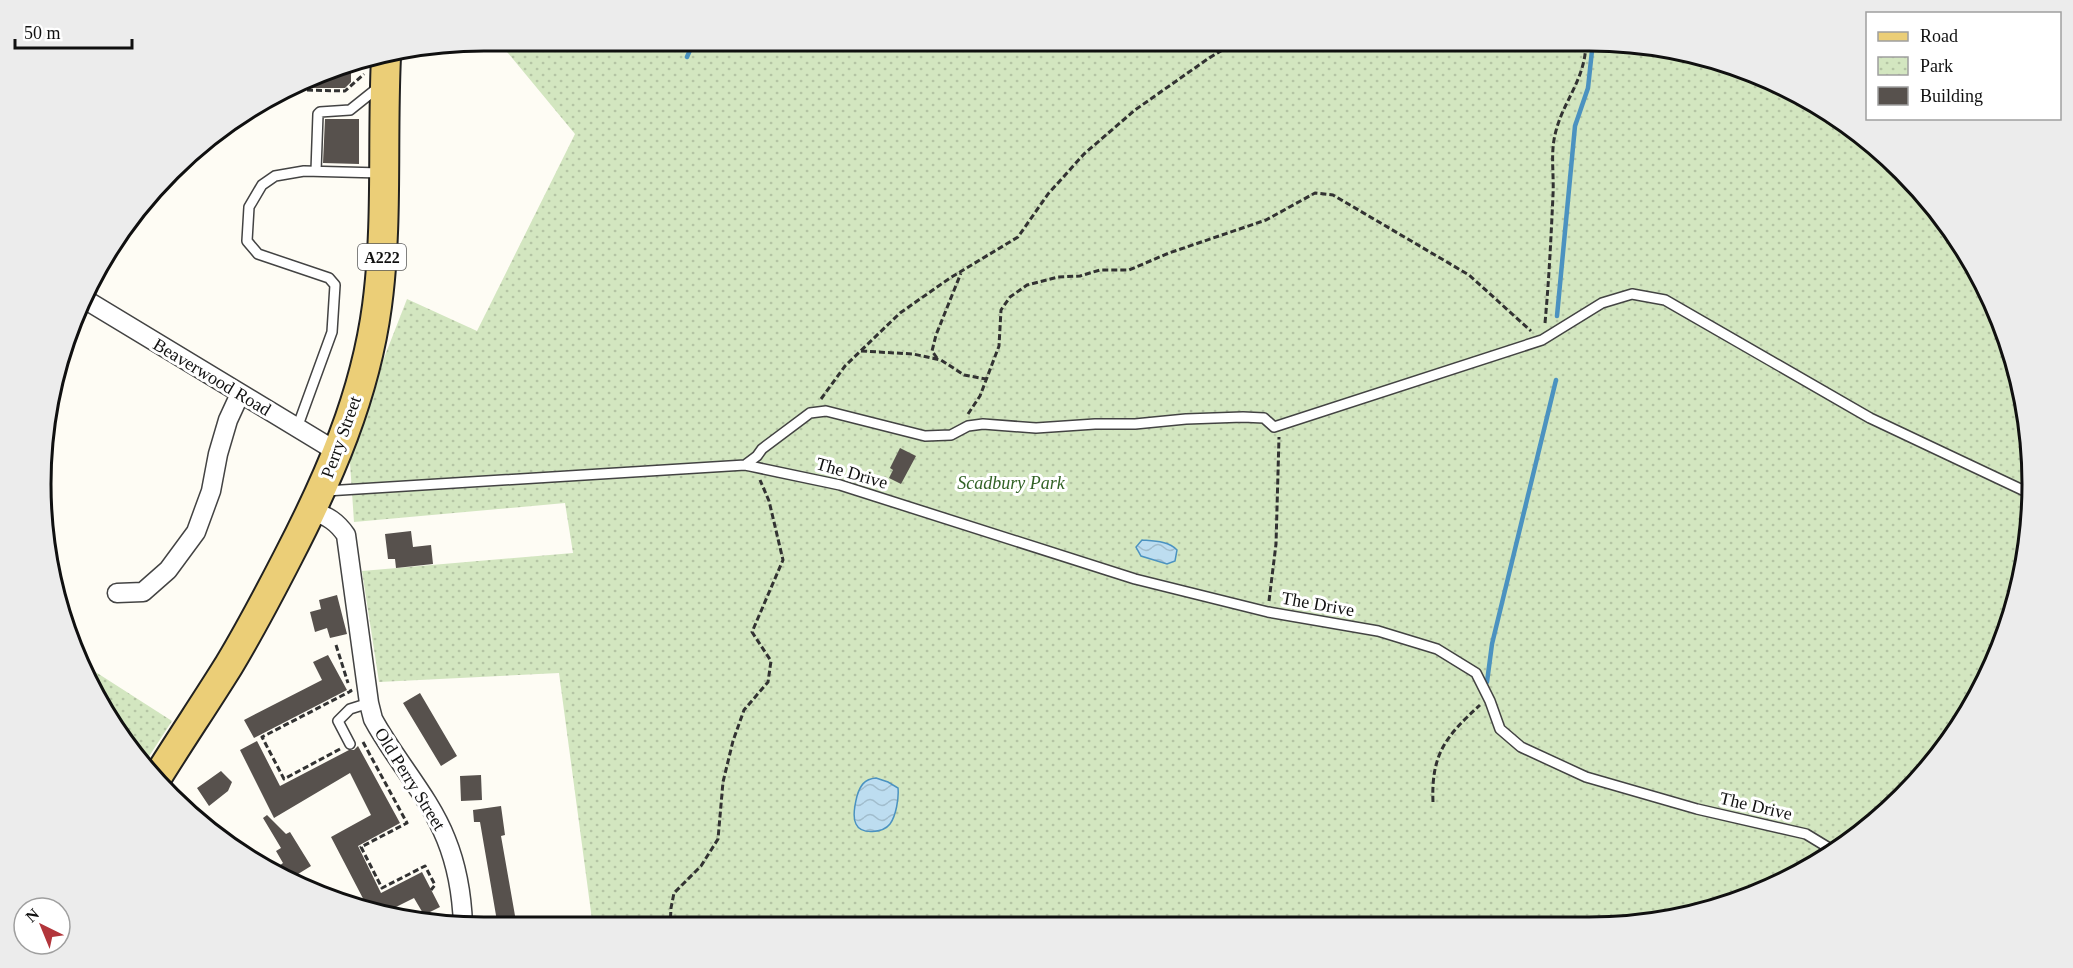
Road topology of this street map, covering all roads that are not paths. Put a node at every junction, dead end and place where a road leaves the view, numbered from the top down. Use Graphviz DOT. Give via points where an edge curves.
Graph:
graph roads {
  1 [pos="378,67"];
  2 [pos="316,171"];
  3 [pos="384,173"];
  4 [pos="91,303"];
  5 [pos="240,394"];
  6 [pos="297,428"];
  7 [pos="339,453"];
  8 [pos="748,465"];
  9 [pos="2022,490"];
  10 [pos="317,501"];
  11 [pos="117,593"];
  12 [pos="369,703"];
  13 [pos="350,744"];
  14 [pos="161,772"];
  15 [pos="1826,846"];
  16 [pos="462,916"];
  1 -- 2 [label="lane" via="350,110 320,112 316,117"];
  1 -- 3 [label="main road, Perry Street / A222"];
  2 -- 3 [label="lane"];
  2 -- 6 [label="lane" via="274,176 262,185 249,207 247,241 258,254 329,278 335,285 332,332"];
  3 -- 7 [label="main road, Perry Street / A222" via="377,308"];
  4 -- 5 [label="street, Beaverwood Road"];
  5 -- 6 [label="street, Beaverwood Road"];
  5 -- 11 [label="street" via="228,420 211,491 196,532 168,570 143,592"];
  6 -- 7 [label="street, Beaverwood Road"];
  7 -- 10 [label="main road, Perry Street / A222"];
  8 -- 9 [label="lane" via="762,449 810,413 826,411 925,436 951,435 983,424 1036,428 1243,417 1264,418 1274,427 1542,340 1602,303 1632,294 1665,300 1870,418"];
  8 -- 10 [label="lane, The Drive"];
  8 -- 15 [label="lane, The Drive" via="840,485 1135,579 1268,612 1378,631 1437,649 1476,674 1500,729 1521,747 1586,777 1697,809 1806,834"];
  10 -- 12 [label="street, Old Perry Street" via="346,536"];
  10 -- 14 [label="main road, Perry Street / A222" via="229,664"];
  12 -- 13 [label="lane, Old Perry Street" via="350,709 338,721"];
  12 -- 16 [label="street, Old Perry Street" via="380,732 446,837 459,886"];
}
